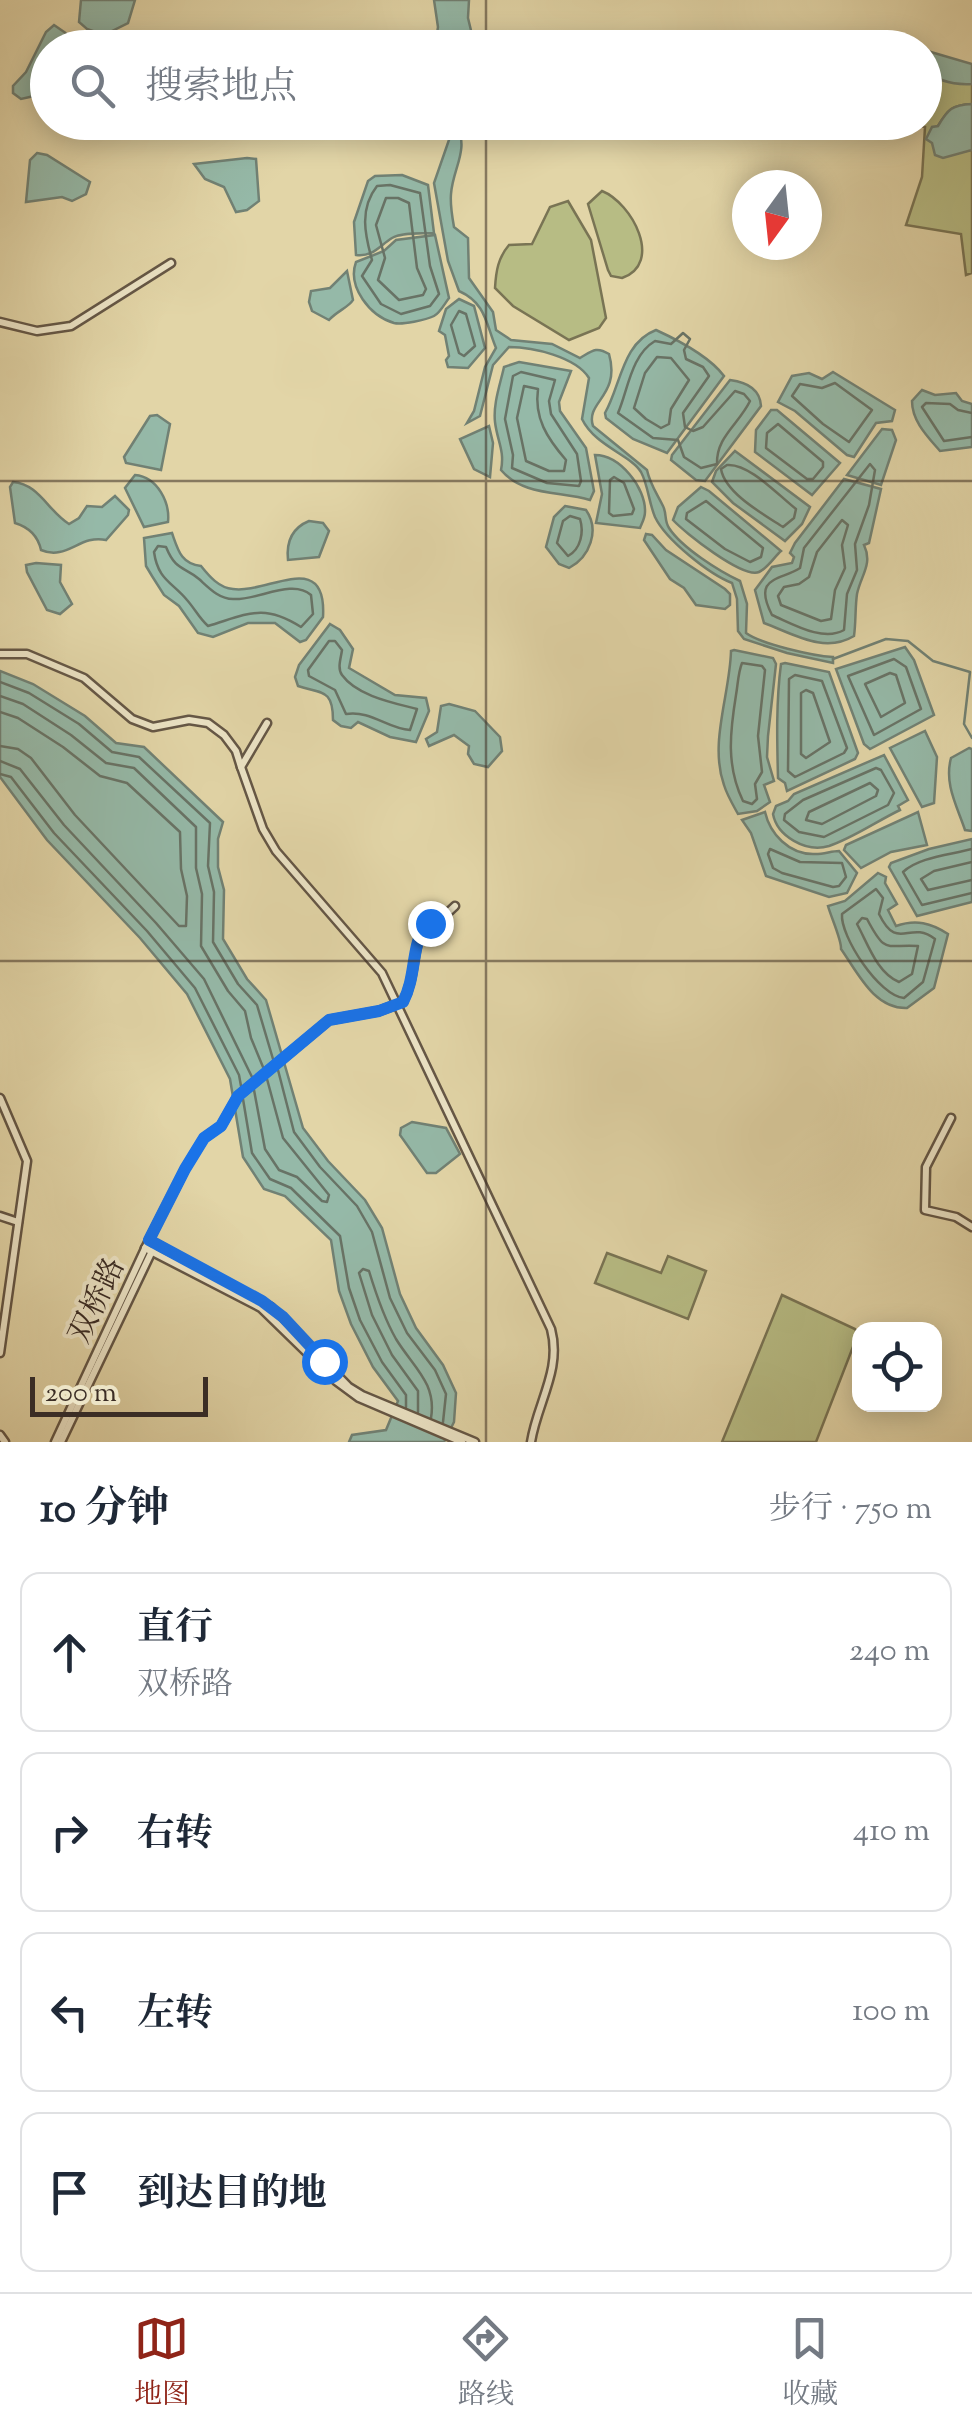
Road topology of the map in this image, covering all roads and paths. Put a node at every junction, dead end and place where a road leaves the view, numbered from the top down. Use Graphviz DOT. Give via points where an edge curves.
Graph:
graph roads {
  1 [pos="170,263"];
  2 [pos="0,322"];
  3 [pos="0,654"];
  4 [pos="268,723"];
  5 [pos="241,767"];
  6 [pos="455,906"];
  7 [pos="397,1006"];
  8 [pos="0,1098"];
  9 [pos="950,1118"];
  10 [pos="0,1216"];
  11 [pos="18,1222"];
  12 [pos="972,1227"];
  13 [pos="151,1246"];
  14 [pos="0,1352"];
  15 [pos="0,1435"];
  16 [pos="453,1436"];
  17 [pos="5,1442"];
  18 [pos="58,1442"];
  19 [pos="462,1442"];
  20 [pos="476,1442"];
  21 [pos="531,1442"];
  1 -- 2 [label="street" via="71,326 36,331"];
  3 -- 5 [label="street" via="26,654 84,678 132,719 153,727 208,723 224,734"];
  4 -- 5 [label="street"];
  5 -- 7 [label="street" via="276,852 382,973"];
  6 -- 7 [label="street" via="424,926 415,944 413,977"];
  7 -- 13 [label="street, 双桥路" via="329,1020 238,1096 185,1169"];
  7 -- 21 [label="street" via="552,1329 556,1359"];
  8 -- 11 [label="street" via="28,1161"];
  9 -- 12 [label="street" via="926,1168 926,1210"];
  10 -- 11 [label="street"];
  11 -- 14 [label="street"];
  13 -- 16 [label="street" via="261,1308 349,1392"];
  13 -- 18 [label="street, 双桥路"];
  15 -- 17 [label="street"];
  16 -- 19 [label="street"];
  16 -- 20 [label="street"];
}
